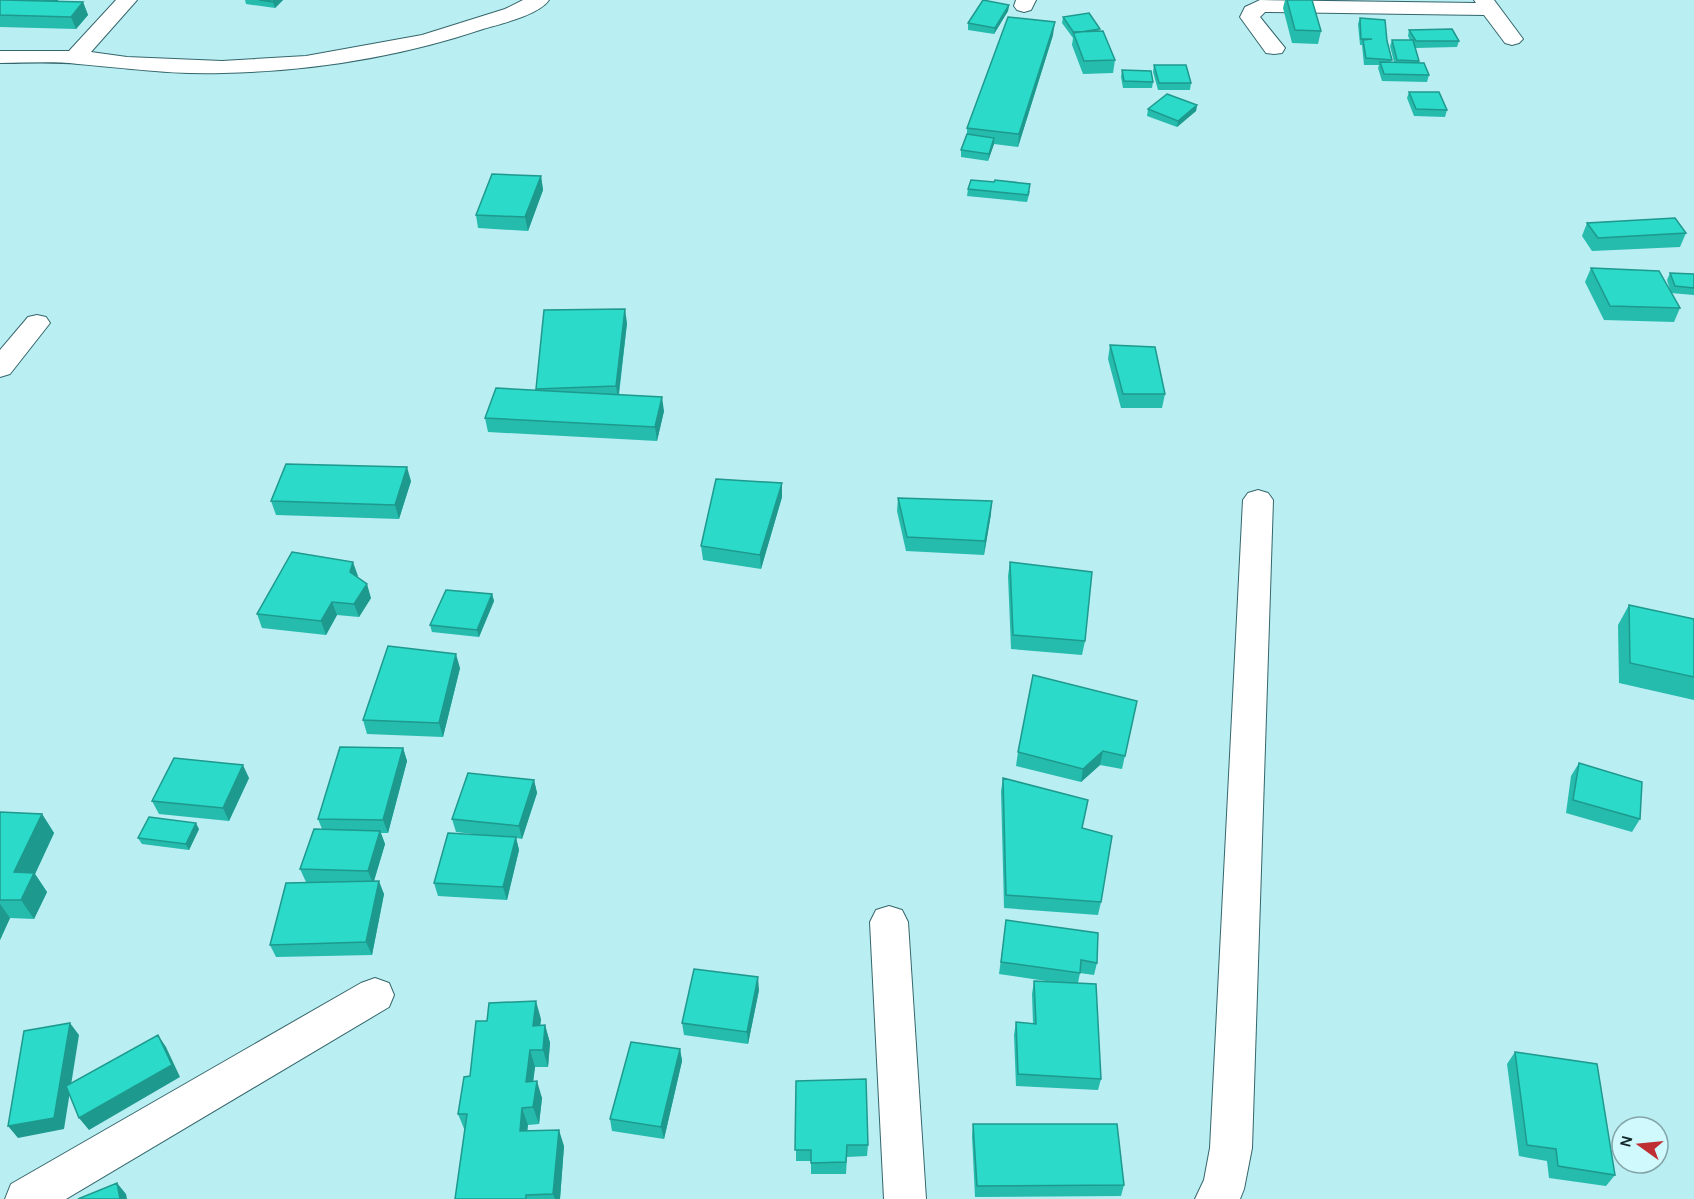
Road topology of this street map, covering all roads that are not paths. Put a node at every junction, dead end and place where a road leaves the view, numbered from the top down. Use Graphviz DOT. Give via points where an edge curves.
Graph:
graph roads {
  1 [pos="127,0"];
  2 [pos="539,0"];
  3 [pos="1487,4"];
  4 [pos="1512,39"];
  5 [pos="1274,48"];
  6 [pos="0,57"];
  7 [pos="75,57"];
  8 [pos="37,322"];
  9 [pos="0,368"];
  10 [pos="1258,500"];
  11 [pos="889,922"];
  12 [pos="375,995"];
  13 [pos="26,1199"];
  14 [pos="905,1199"];
  15 [pos="1216,1199"];
  1 -- 7 [label="street"];
  2 -- 7 [label="street" via="512,13 426,41 306,62 222,67"];
  3 -- 4 [label="street"];
  3 -- 5 [label="street" via="1261,6 1251,11 1250,17"];
  6 -- 7 [label="street"];
  8 -- 9 [label="street"];
  10 -- 15 [label="street" via="1231,1148 1223,1189"];
  11 -- 14 [label="street"];
  12 -- 13 [label="street"];
}
